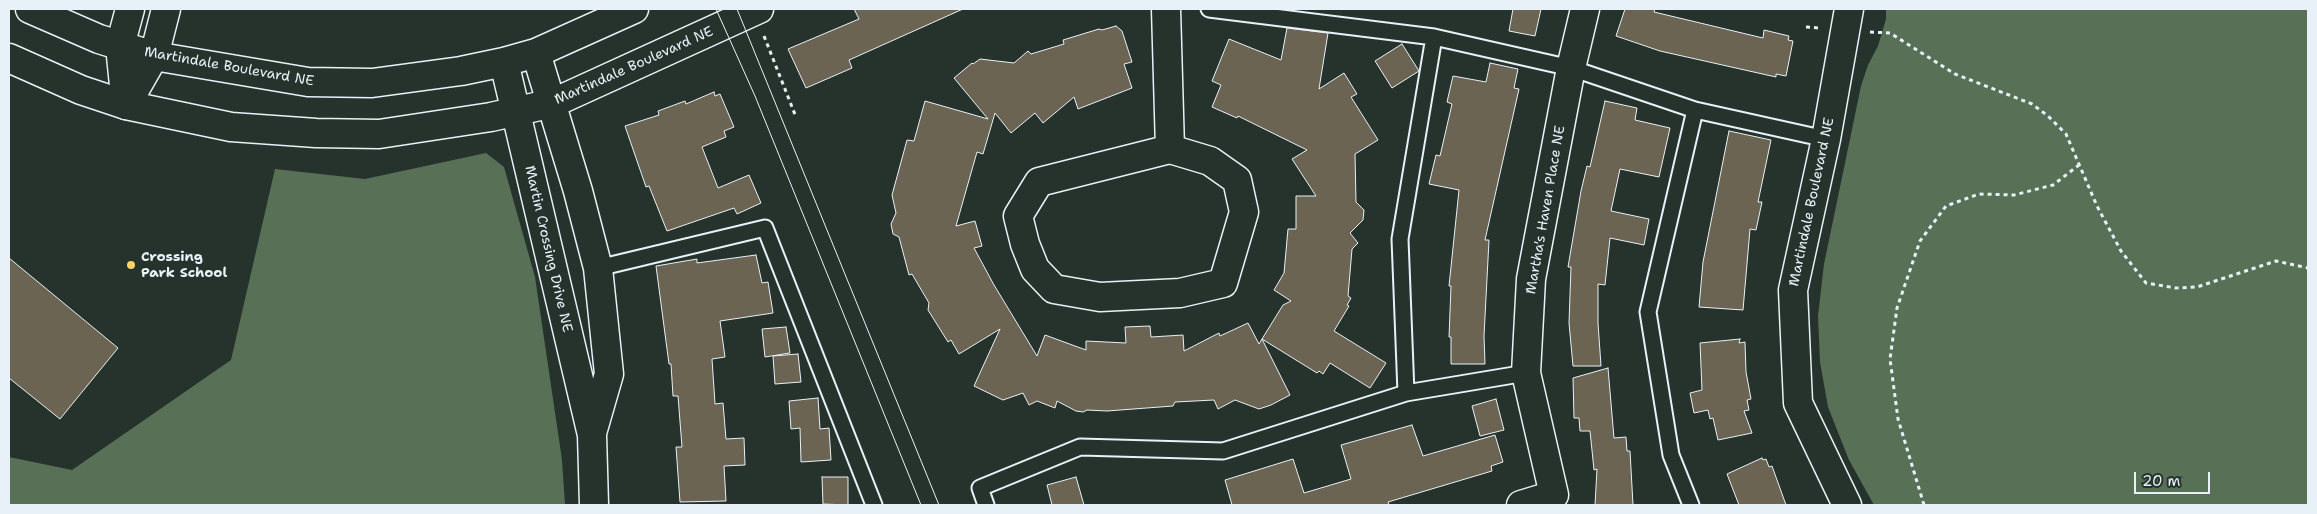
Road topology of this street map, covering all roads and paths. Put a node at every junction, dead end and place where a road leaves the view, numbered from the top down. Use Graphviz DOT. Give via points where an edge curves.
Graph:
graph roads {
  1 [pos="30,9"];
  2 [pos="130,9"];
  3 [pos="166,9"];
  4 [pos="634,9"];
  5 [pos="1166,9"];
  6 [pos="1208,9"];
  7 [pos="1585,9"];
  8 [pos="1849,9"];
  9 [pos="761,21"];
  10 [pos="1890,34"];
  11 [pos="1434,37"];
  12 [pos="120,46"];
  13 [pos="536,53"];
  14 [pos="154,56"];
  15 [pos="9,58"];
  16 [pos="504,62"];
  17 [pos="1571,68"];
  18 [pos="553,103"];
  19 [pos="126,105"];
  20 [pos="1695,110"];
  21 [pos="517,112"];
  22 [pos="796,117"];
  23 [pos="1826,138"];
  24 [pos="1170,149"];
  25 [pos="2079,165"];
  26 [pos="598,268"];
  27 [pos="2308,268"];
  28 [pos="1526,372"];
  29 [pos="1406,393"];
  30 [pos="592,435"];
  31 [pos="594,505"];
  32 [pos="874,505"];
  33 [pos="986,505"];
  34 [pos="1521,505"];
  35 [pos="1691,505"];
  36 [pos="1847,505"];
  37 [pos="1924,505"];
  1 -- 12 [label="street, Martindale Boulevard NE"];
  2 -- 12 [label="street"];
  3 -- 14 [label="street"];
  4 -- 13 [label="street, Martindale Boulevard NE"];
  5 -- 24 [label="street"];
  6 -- 11 [label="lane"];
  7 -- 17 [label="street, Martha's Haven Place NE"];
  8 -- 23 [label="street, Martindale Boulevard NE"];
  9 -- 18 [label="street, Martindale Boulevard NE"];
  9 -- 22 [label="path"];
  10 -- 25 [label="path" via="1955,74 2032,104 2066,134"];
  11 -- 17 [label="lane"];
  11 -- 29 [label="lane" via="1400,238"];
  12 -- 14 [label="street, Martindale Boulevard NE"];
  12 -- 19 [label="street"];
  13 -- 16 [label="street, Martindale Boulevard NE"];
  13 -- 18 [label="street, Martin Crossing Drive NE"];
  14 -- 16 [label="street, Martindale Boulevard NE" via="308,82 372,83"];
  14 -- 19 [label="street"];
  15 -- 19 [label="street, Martindale Boulevard NE" via="81,90"];
  16 -- 21 [label="street, Martin Crossing Drive NE"];
  17 -- 20 [label="lane"];
  17 -- 28 [label="street, Martha's Haven Place NE" via="1531,278"];
  18 -- 21 [label="street, Martindale Boulevard NE"];
  18 -- 26 [label="street, Martin Crossing Drive NE"];
  19 -- 21 [label="street, Martindale Boulevard NE" via="231,126 316,133 380,134"];
  20 -- 23 [label="lane"];
  20 -- 35 [label="lane" via="1648,312 1671,455"];
  21 -- 30 [label="street, Martin Crossing Drive NE"];
  23 -- 36 [label="street, Martindale Boulevard NE" via="1793,290 1798,403"];
  24 -- 24 [label="street" via="1210,161 1237,180 1244,212 1223,283 1180,293 1100,297 1054,289 1034,269 1018,216 1039,182"];
  25 -- 27 [label="path" via="2121,251 2146,283 2176,288 2197,287 2276,261"];
  25 -- 37 [label="path" via="2053,185 2014,195 1979,194 1946,206 1920,240 1898,308 1890,359 1898,419"];
  26 -- 30 [label="street, Martin Crossing Drive NE" via="609,374"];
  26 -- 32 [label="lane" via="765,228"];
  28 -- 29 [label="lane"];
  28 -- 34 [label="street, Martha's Haven Place NE" via="1554,495"];
  29 -- 33 [label="lane" via="1223,451 1080,447 980,488"];
  30 -- 31 [label="street, Martin Crossing Drive NE"];
}
